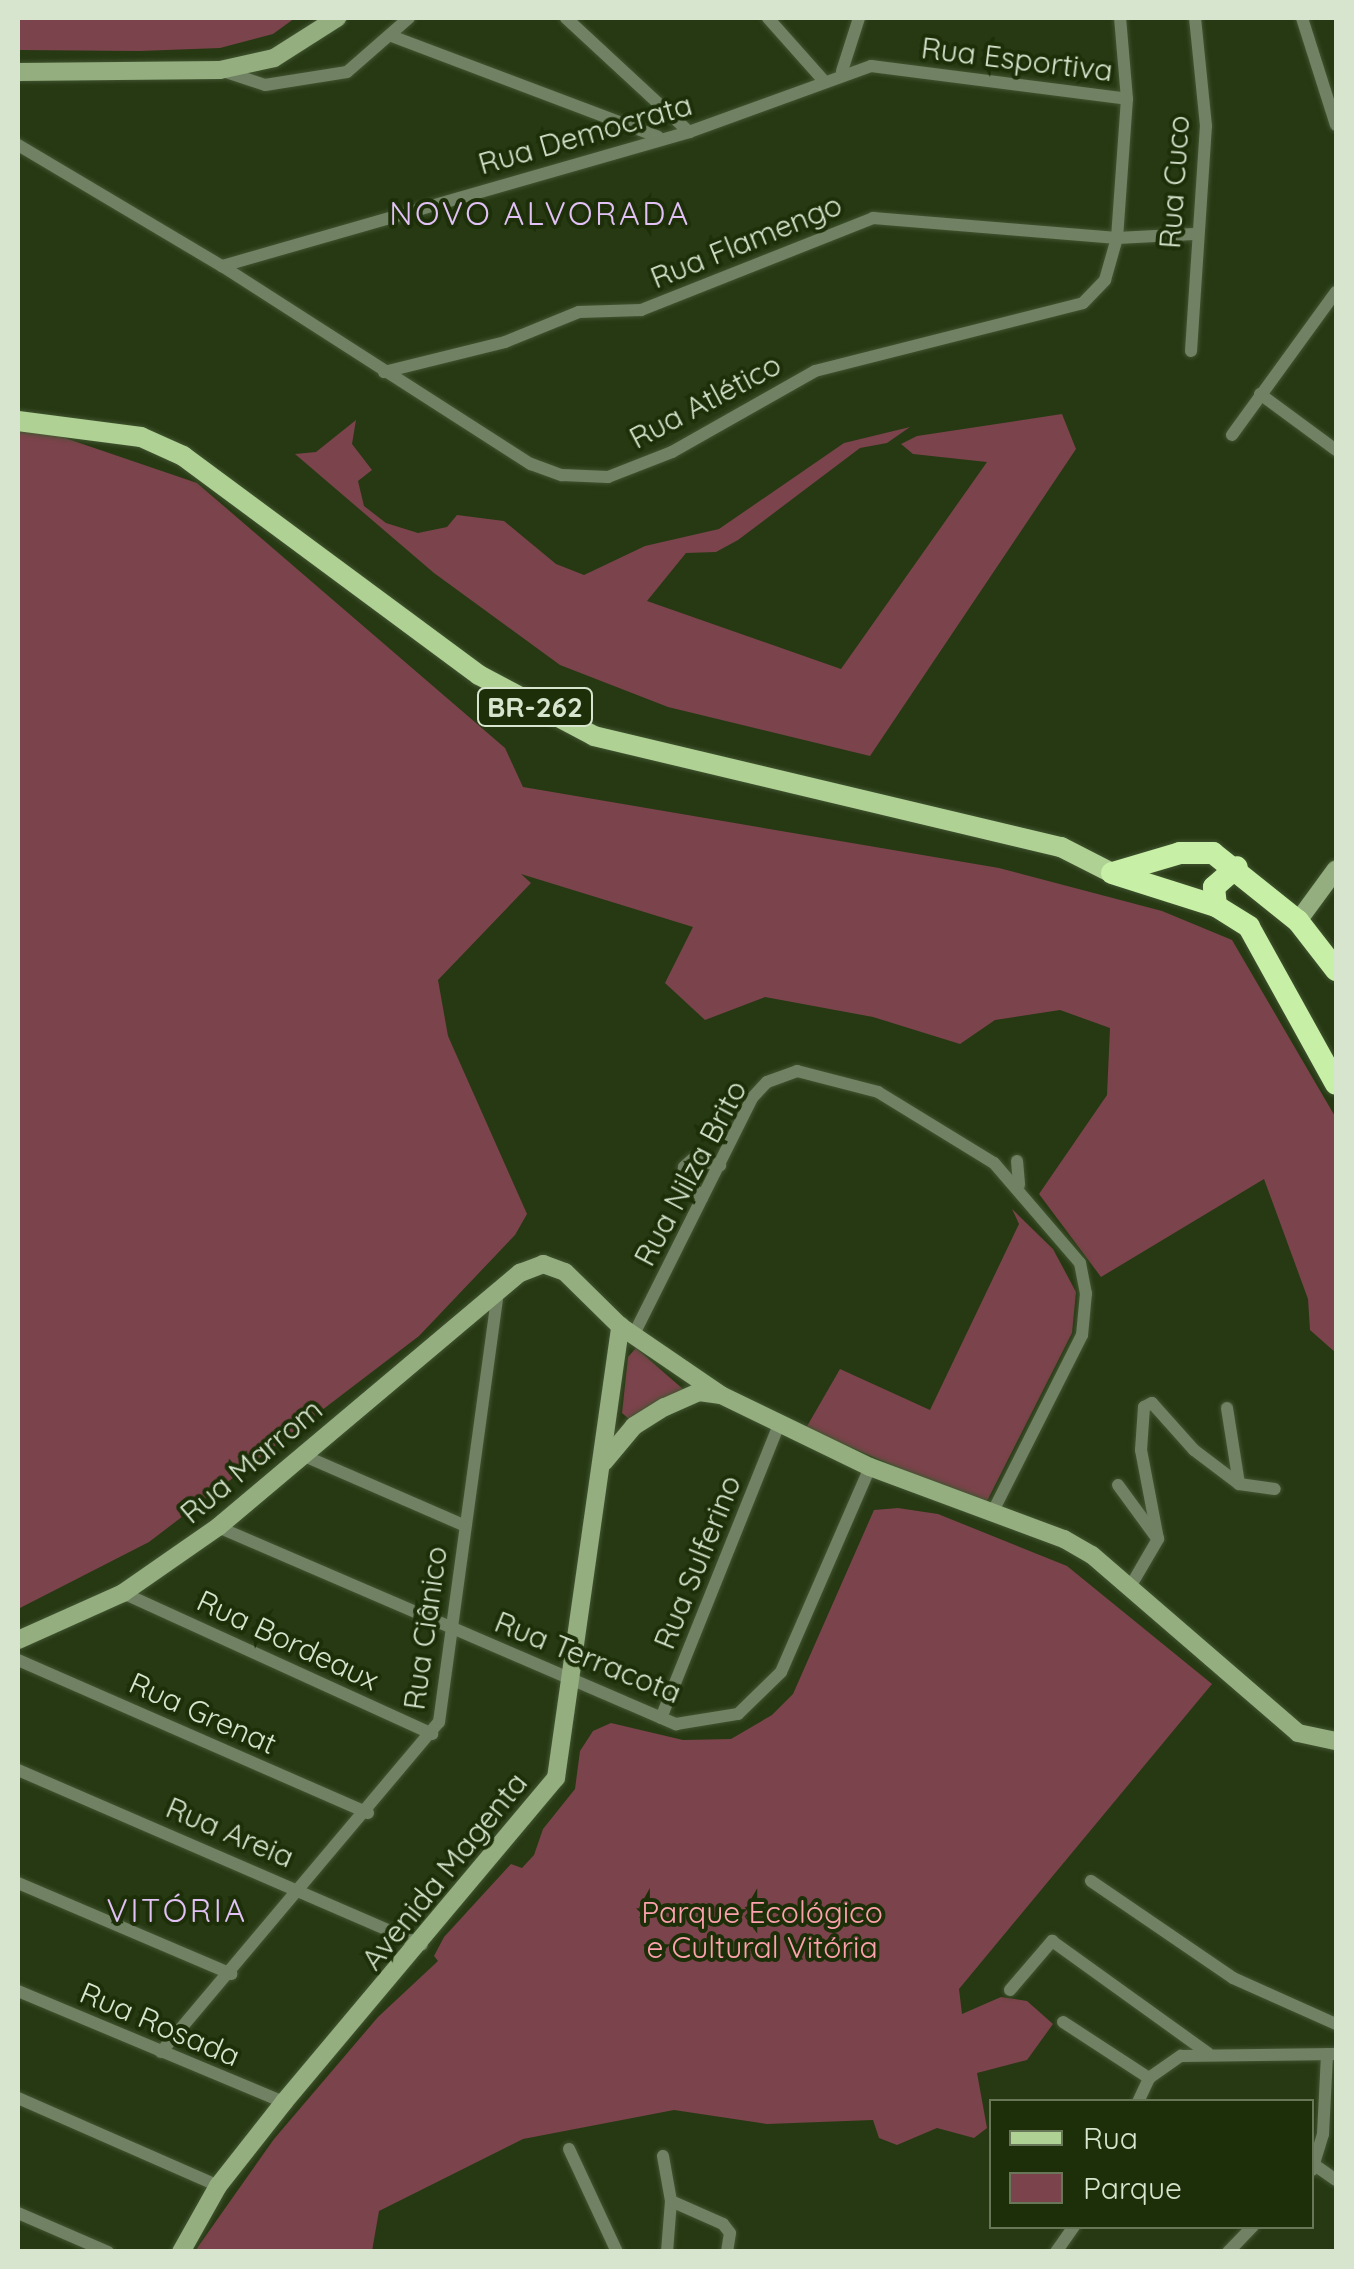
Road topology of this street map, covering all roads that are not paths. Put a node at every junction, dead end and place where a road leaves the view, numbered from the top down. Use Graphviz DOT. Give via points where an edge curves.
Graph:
graph roads {
  1 [pos="337,18"];
  2 [pos="409,18"];
  3 [pos="566,18"];
  4 [pos="768,18"];
  5 [pos="859,18"];
  6 [pos="1120,18"];
  7 [pos="1195,18"];
  8 [pos="1302,18"];
  9 [pos="394,37"];
  10 [pos="220,70"];
  11 [pos="842,71"];
  12 [pos="18,72"];
  13 [pos="824,81"];
  14 [pos="1127,98"];
  15 [pos="1336,125"];
  16 [pos="689,132"];
  17 [pos="658,137"];
  18 [pos="18,145"];
  19 [pos="1194,234"];
  20 [pos="1117,238"];
  21 [pos="222,266"];
  22 [pos="1336,292"];
  23 [pos="1191,351"];
  24 [pos="384,372"];
  25 [pos="1260,394"];
  26 [pos="18,421"];
  27 [pos="1232,435"];
  28 [pos="1336,450"];
  29 [pos="1237,868"];
  30 [pos="1336,869"];
  31 [pos="1112,873"];
  32 [pos="1216,906"];
  33 [pos="1298,922"];
  34 [pos="1336,970"];
  35 [pos="1336,1084"];
  36 [pos="1017,1161"];
  37 [pos="720,1165"];
  38 [pos="1019,1185"];
  39 [pos="702,1198"];
  40 [pos="498,1292"];
  41 [pos="627,1331"];
  42 [pos="722,1395"];
  43 [pos="1227,1408"];
  44 [pos="608,1420"];
  45 [pos="780,1424"];
  46 [pos="628,1434"];
  47 [pos="302,1454"];
  48 [pos="603,1462"];
  49 [pos="870,1468"];
  50 [pos="1239,1484"];
  51 [pos="1118,1486"];
  52 [pos="1275,1489"];
  53 [pos="993,1510"];
  54 [pos="464,1526"];
  55 [pos="218,1527"];
  56 [pos="1158,1540"];
  57 [pos="1130,1587"];
  58 [pos="123,1593"];
  59 [pos="452,1630"];
  60 [pos="18,1640"];
  61 [pos="18,1660"];
  62 [pos="571,1678"];
  63 [pos="661,1718"];
  64 [pos="432,1734"];
  65 [pos="1336,1741"];
  66 [pos="18,1770"];
  67 [pos="368,1813"];
  68 [pos="1091,1881"];
  69 [pos="18,1883"];
  70 [pos="301,1889"];
  71 [pos="422,1946"];
  72 [pos="230,1974"];
  73 [pos="18,1990"];
  74 [pos="1010,1990"];
  75 [pos="1063,2022"];
  76 [pos="1336,2024"];
  77 [pos="161,2052"];
  78 [pos="1208,2053"];
  79 [pos="1332,2054"];
  80 [pos="1148,2078"];
  81 [pos="18,2098"];
  82 [pos="1139,2099"];
  83 [pos="284,2102"];
  84 [pos="569,2149"];
  85 [pos="663,2156"];
  86 [pos="1314,2168"];
  87 [pos="1336,2180"];
  88 [pos="218,2186"];
  89 [pos="672,2201"];
  90 [pos="18,2213"];
  91 [pos="1072,2229"];
  92 [pos="1250,2229"];
  93 [pos="108,2252"];
  94 [pos="181,2252"];
  95 [pos="617,2252"];
  96 [pos="668,2252"];
  97 [pos="728,2252"];
  98 [pos="1056,2252"];
  99 [pos="1228,2252"];
  1 -- 10 [label="street" via="306,44"];
  2 -- 9 [label="street"];
  3 -- 16 [label="street"];
  4 -- 13 [label="street"];
  5 -- 11 [label="street"];
  6 -- 14 [label="street, Rua Atlético"];
  7 -- 19 [label="street, Rua Cuco" via="1206,126"];
  8 -- 15 [label="street"];
  9 -- 10 [label="street" via="348,72 265,85"];
  9 -- 17 [label="street"];
  10 -- 12 [label="street"];
  11 -- 13 [label="street, Rua Democrata"];
  11 -- 14 [label="street, Rua Esportiva" via="872,66"];
  13 -- 16 [label="street, Rua Democrata"];
  14 -- 20 [label="street, Rua Atlético"];
  16 -- 17 [label="street, Rua Democrata"];
  17 -- 21 [label="street, Rua Democrata"];
  18 -- 21 [label="street, Rua Atlético"];
  19 -- 20 [label="street, Rua Flamengo"];
  19 -- 23 [label="street, Rua Cuco"];
  20 -- 24 [label="street, Rua Flamengo" via="874,218 641,310 578,312 506,342"];
  20 -- 24 [label="street, Rua Atlético" via="1105,280 1083,304 816,370 672,452 608,477 562,475 531,464"];
  21 -- 24 [label="street, Rua Atlético"];
  22 -- 25 [label="street"];
  25 -- 27 [label="street"];
  25 -- 28 [label="street"];
  26 -- 31 [label="main road, BR-262" via="140,437 184,456 479,675 594,736 1061,847"];
  29 -- 31 [label="highway" via="1197,850"];
  29 -- 32 [label="highway" via="1214,888"];
  29 -- 33 [label="highway"];
  30 -- 33 [label="street"];
  31 -- 32 [label="highway, BR-262"];
  32 -- 35 [label="highway, BR-262" via="1249,927 1264,948"];
  33 -- 34 [label="highway"];
  36 -- 38 [label="street"];
  37 -- 38 [label="street, Rua Nilza Brito" via="752,1098 768,1082 797,1070 878,1092 930,1119"];
  37 -- 39 [label="street, Rua Nilza Brito"];
  37 -- 39 [label="street" via="693,1158 684,1167 683,1176"];
  38 -- 53 [label="street, Rua Nilza Brito" via="1080,1263 1086,1292 1082,1335"];
  39 -- 41 [label="street, Rua Nilza Brito"];
  40 -- 41 [label="street, Rua Marrom" via="543,1264 565,1272"];
  40 -- 47 [label="street, Rua Marrom"];
  40 -- 54 [label="street, Rua Ciânico"];
  41 -- 42 [label="street"];
  41 -- 44 [label="street, Avenida Magenta"];
  42 -- 45 [label="street"];
  42 -- 46 [label="street" via="699,1392"];
  43 -- 50 [label="street"];
  44 -- 46 [label="street"];
  44 -- 48 [label="street, Avenida Magenta"];
  45 -- 49 [label="street"];
  45 -- 63 [label="street, Rua Sulferino"];
  46 -- 48 [label="street"];
  47 -- 54 [label="street"];
  47 -- 55 [label="street, Rua Marrom"];
  48 -- 62 [label="street, Avenida Magenta"];
  49 -- 53 [label="street"];
  49 -- 63 [label="street, Rua Terracota" via="781,1672 738,1714 676,1724"];
  50 -- 52 [label="street"];
  50 -- 56 [label="street" via="1194,1450 1152,1404 1144,1408 1140,1450"];
  51 -- 56 [label="street"];
  53 -- 57 [label="street" via="1064,1539"];
  54 -- 59 [label="street, Rua Ciânico"];
  55 -- 58 [label="street, Rua Marrom"];
  55 -- 59 [label="street, Rua Terracota"];
  56 -- 57 [label="street"];
  57 -- 65 [label="street" via="1298,1732"];
  58 -- 60 [label="street, Rua Marrom"];
  58 -- 64 [label="street, Rua Bordeaux"];
  59 -- 62 [label="street, Rua Terracota"];
  59 -- 64 [label="street, Rua Ciânico"];
  61 -- 67 [label="street, Rua Grenat"];
  62 -- 63 [label="street, Rua Terracota"];
  62 -- 71 [label="street, Avenida Magenta" via="556,1778"];
  64 -- 67 [label="street, Rua Ciânico"];
  66 -- 70 [label="street, Rua Areia"];
  67 -- 70 [label="street, Rua Ciânico"];
  68 -- 76 [label="street" via="1232,1978"];
  69 -- 72 [label="street"];
  70 -- 71 [label="street, Rua Areia"];
  70 -- 72 [label="street, Rua Ciânico"];
  71 -- 83 [label="street, Avenida Magenta"];
  72 -- 77 [label="street, Rua Ciânico"];
  73 -- 77 [label="street, Rua Rosada"];
  74 -- 78 [label="street" via="1052,1941"];
  75 -- 80 [label="street"];
  77 -- 83 [label="street, Rua Rosada"];
  78 -- 79 [label="street"];
  78 -- 80 [label="street" via="1181,2056"];
  79 -- 86 [label="street"];
  80 -- 82 [label="street"];
  81 -- 88 [label="street"];
  83 -- 88 [label="street, Avenida Magenta"];
  84 -- 95 [label="street"];
  85 -- 89 [label="street"];
  86 -- 87 [label="street"];
  88 -- 94 [label="street, Avenida Magenta"];
  89 -- 96 [label="street"];
  89 -- 97 [label="street" via="723,2224 730,2233"];
  90 -- 93 [label="street"];
  91 -- 98 [label="street"];
  92 -- 99 [label="street"];
}
